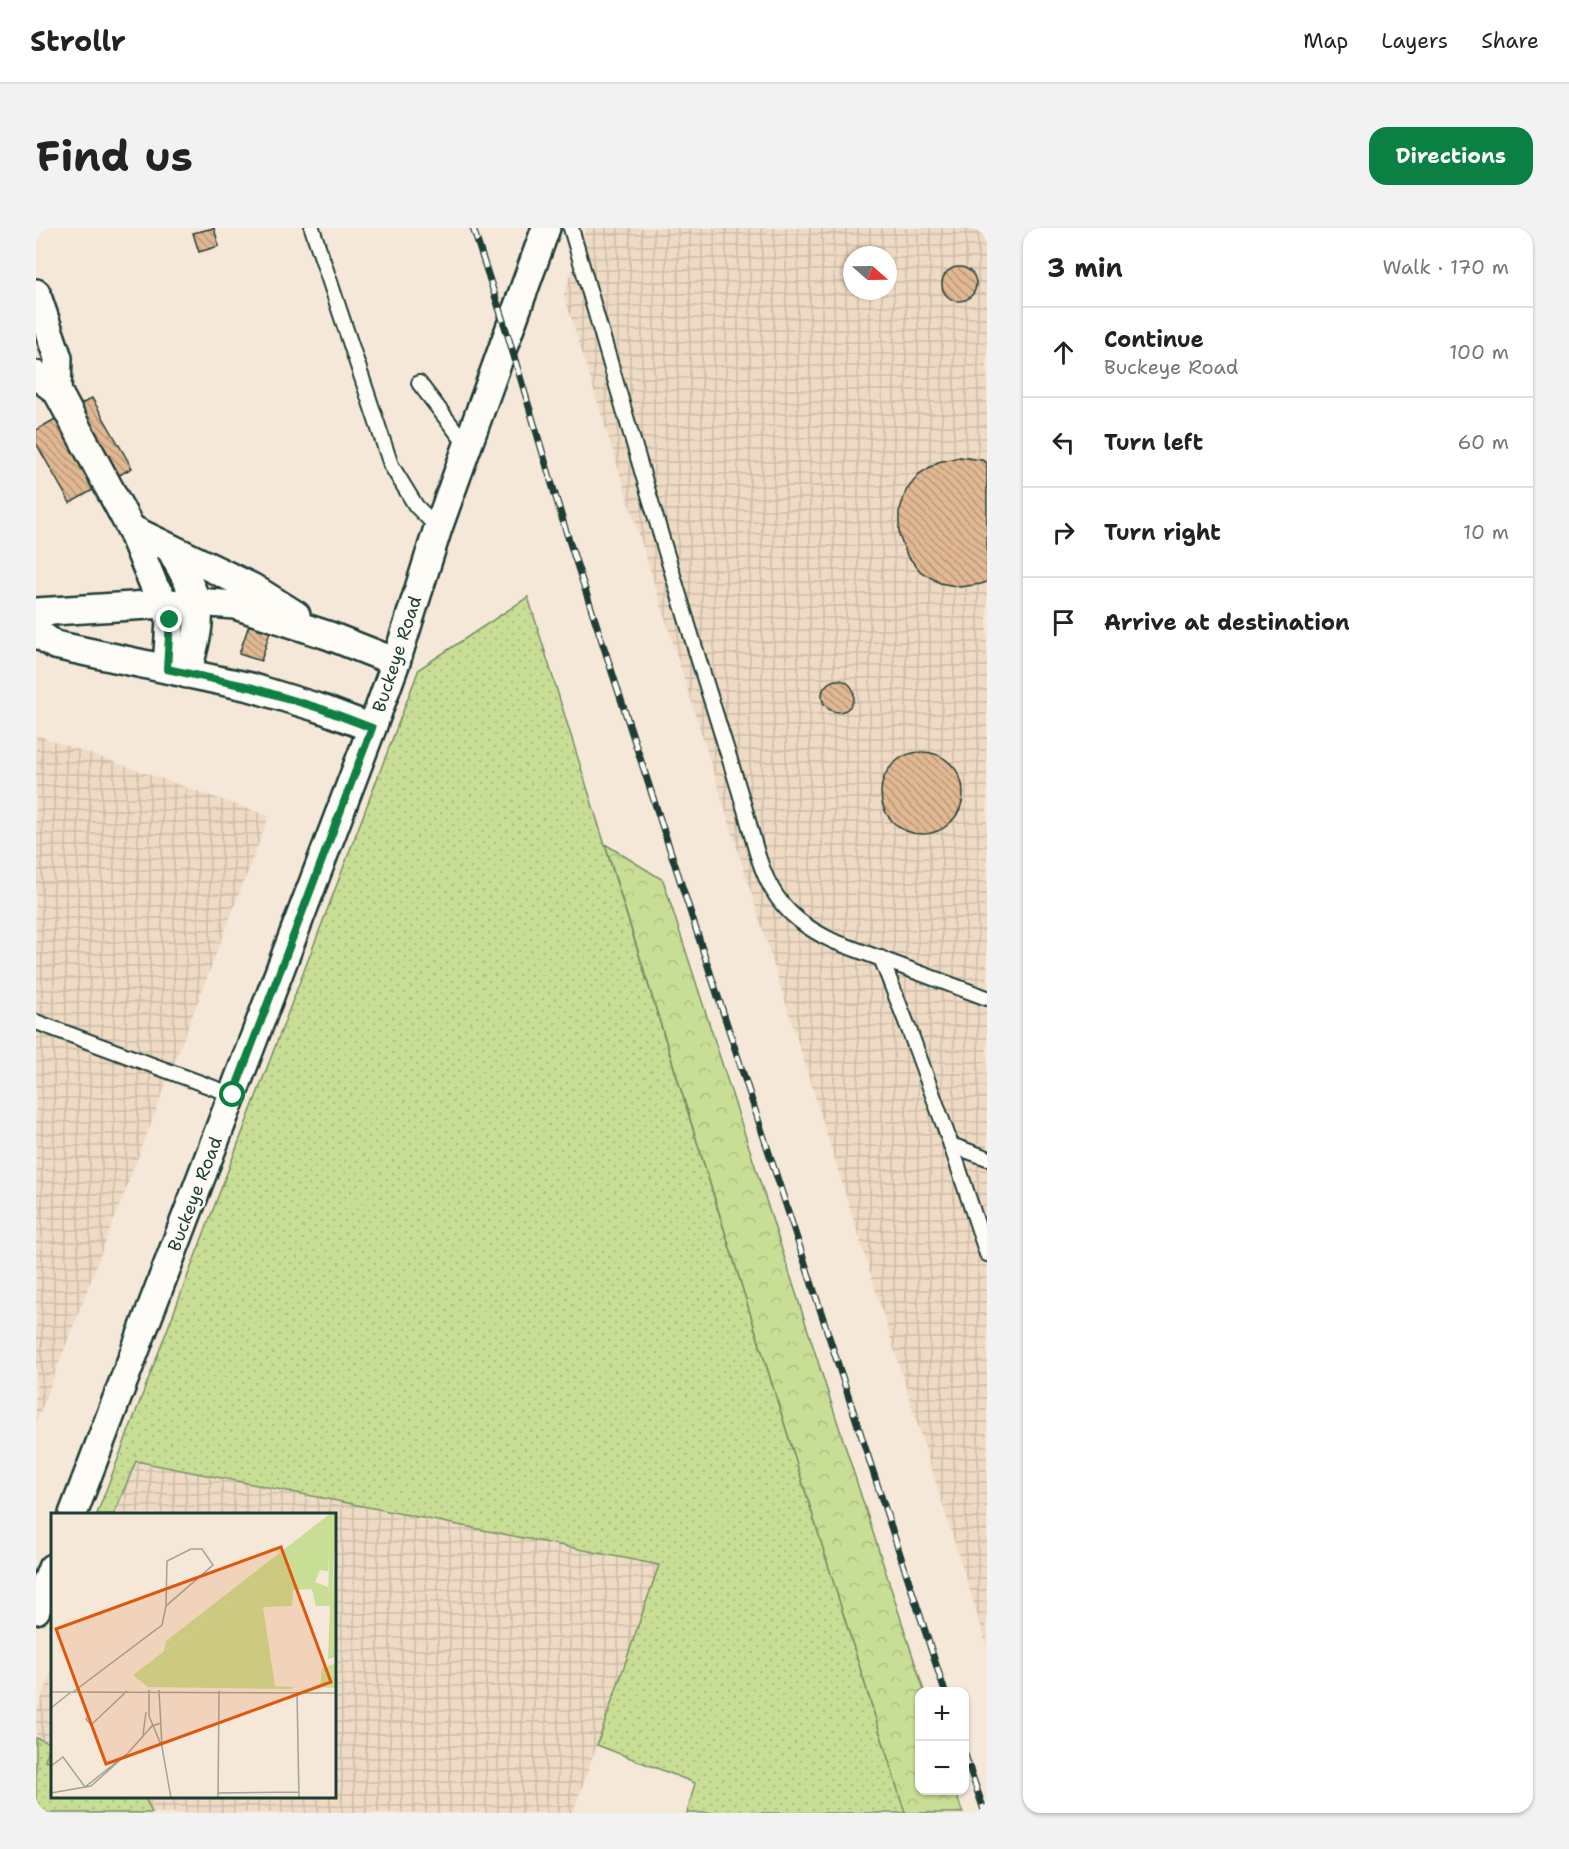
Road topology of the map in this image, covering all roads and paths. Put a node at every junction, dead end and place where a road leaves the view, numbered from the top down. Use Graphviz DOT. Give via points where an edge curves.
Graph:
graph roads {
  1 [pos="312,228"];
  2 [pos="546,228"];
  3 [pos="571,228"];
  4 [pos="39,302"];
  5 [pos="46,383"];
  6 [pos="419,383"];
  7 [pos="468,447"];
  8 [pos="438,528"];
  9 [pos="131,529"];
  10 [pos="170,548"];
  11 [pos="160,596"];
  12 [pos="197,602"];
  13 [pos="36,612"];
  14 [pos="36,632"];
  15 [pos="330,636"];
  16 [pos="396,662"];
  17 [pos="177,671"];
  18 [pos="372,728"];
  19 [pos="881,958"];
  20 [pos="987,998"];
  21 [pos="36,1022"];
  22 [pos="233,1095"];
  23 [pos="951,1145"];
  24 [pos="987,1158"];
  25 [pos="987,1254"];
  26 [pos="74,1513"];
  27 [pos="46,1574"];
  28 [pos="36,1610"];
  1 -- 8 [label="lane" via="391,465 416,506"];
  2 -- 7 [label="street, Buckeye Road"];
  3 -- 19 [label="lane" via="765,876 772,891 799,922 833,941"];
  4 -- 5 [label="street" via="58,358"];
  5 -- 9 [label="street"];
  6 -- 7 [label="lane"];
  7 -- 8 [label="street, Buckeye Road"];
  8 -- 16 [label="street, Buckeye Road"];
  9 -- 10 [label="street"];
  9 -- 11 [label="street"];
  10 -- 12 [label="street"];
  10 -- 15 [label="street" via="253,588"];
  11 -- 12 [label="street"];
  11 -- 13 [label="street" via="128,606"];
  11 -- 17 [label="street" via="170,620"];
  12 -- 15 [label="street" via="235,605"];
  12 -- 17 [label="street" via="196,638"];
  14 -- 17 [label="street" via="55,645"];
  15 -- 16 [label="street"];
  16 -- 18 [label="street, Buckeye Road"];
  17 -- 18 [label="street" via="271,693"];
  18 -- 22 [label="street, Buckeye Road"];
  19 -- 20 [label="lane"];
  19 -- 23 [label="lane"];
  21 -- 22 [label="lane"];
  22 -- 26 [label="street, Buckeye Road"];
  23 -- 24 [label="lane"];
  23 -- 25 [label="lane"];
  27 -- 28 [label="street"];
}
